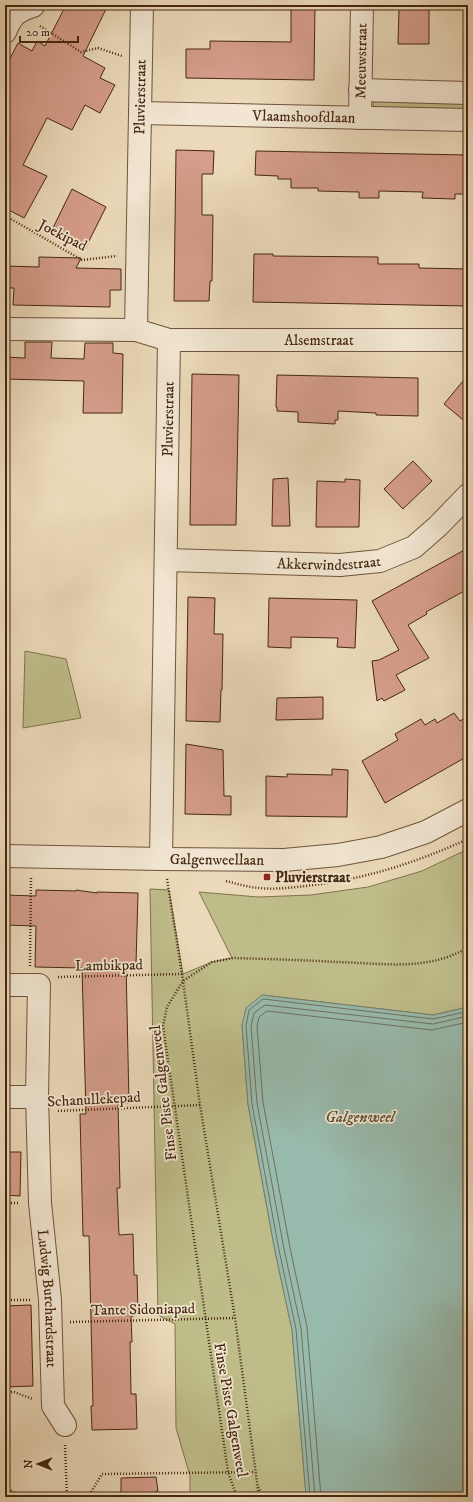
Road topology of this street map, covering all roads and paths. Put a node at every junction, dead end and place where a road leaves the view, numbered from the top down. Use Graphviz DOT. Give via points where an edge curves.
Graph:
graph roads {
  1 [pos="142,5"];
  2 [pos="362,5"];
  3 [pos="29,8"];
  4 [pos="5,32"];
  5 [pos="141,63"];
  6 [pos="360,90"];
  7 [pos="468,93"];
  8 [pos="140,113"];
  9 [pos="360,118"];
  10 [pos="468,120"];
  11 [pos="5,219"];
  12 [pos="137,254"];
  13 [pos="5,329"];
  14 [pos="136,330"];
  15 [pos="169,340"];
  16 [pos="468,340"];
  17 [pos="468,495"];
  18 [pos="166,560"];
  19 [pos="468,810"];
  20 [pos="5,856"];
  21 [pos="31,856"];
  22 [pos="161,859"];
  23 [pos="468,947"];
  24 [pos="182,974"];
  25 [pos="183,981"];
  26 [pos="5,985"];
  27 [pos="39,985"];
  28 [pos="5,1097"];
  29 [pos="38,1105"];
  30 [pos="200,1105"];
  31 [pos="173,1106"];
  32 [pos="235,1318"];
  33 [pos="205,1319"];
  34 [pos="51,1322"];
  35 [pos="5,1392"];
  36 [pos="53,1406"];
  37 [pos="65,1425"];
  38 [pos="228,1472"];
  39 [pos="255,1472"];
  40 [pos="257,1485"];
  41 [pos="5,1490"];
  42 [pos="20,1497"];
  43 [pos="67,1497"];
  44 [pos="88,1497"];
  45 [pos="237,1497"];
  46 [pos="259,1497"];
  47 [pos="264,1497"];
  1 -- 5 [label="street, Pluvierstraat"];
  2 -- 6 [label="street, Meeuwstraat"];
  3 -- 4 [label="street" via="19,11 9,22"];
  3 -- 5 [label="path" via="29,18 81,52 98,48"];
  5 -- 8 [label="street, Pluvierstraat"];
  6 -- 7 [label="street, Vlaamshoofdlaan"];
  6 -- 9 [label="street, Meeuwstraat"];
  8 -- 9 [label="street, Vlaamshoofdlaan"];
  8 -- 12 [label="street, Pluvierstraat"];
  9 -- 10 [label="street, Vlaamshoofdlaan"];
  11 -- 12 [label="path, Joekipad" via="11,219 82,260"];
  12 -- 14 [label="street, Pluvierstraat"];
  13 -- 14 [label="street"];
  14 -- 15 [label="street"];
  15 -- 16 [label="street, Alsemstraat"];
  15 -- 18 [label="street, Pluvierstraat"];
  17 -- 18 [label="street, Akkerwindestraat" via="414,547 380,561 340,565"];
  18 -- 22 [label="street, Pluvierstraat"];
  19 -- 22 [label="street, Galgenweellaan" via="426,832 381,847 338,854 284,860"];
  20 -- 21 [label="street, Galgenweellaan"];
  21 -- 22 [label="street, Galgenweellaan"];
  21 -- 27 [label="path" via="30,972"];
  22 -- 24 [label="path" via="169,890"];
  23 -- 25 [label="path, Finse Piste Galgenweel" via="460,953 440,960 410,964 233,958 212,962"];
  24 -- 25 [label="path"];
  24 -- 27 [label="path, Lambikpad" via="59,977"];
  25 -- 30 [label="path"];
  25 -- 31 [label="path, Finse Piste Galgenweel" via="167,1007 163,1026"];
  26 -- 27 [label="street"];
  27 -- 29 [label="street, Ludwig Burchardstraat"];
  28 -- 29 [label="street"];
  29 -- 31 [label="path, Schanullekepad"];
  29 -- 34 [label="street, Ludwig Burchardstraat" via="40,1203"];
  30 -- 31 [label="path, Schanullekepad"];
  30 -- 32 [label="path"];
  31 -- 33 [label="path, Finse Piste Galgenweel"];
  32 -- 33 [label="path, Tante Sidoniapad"];
  32 -- 39 [label="path"];
  33 -- 34 [label="path, Tante Sidoniapad"];
  33 -- 38 [label="path, Finse Piste Galgenweel"];
  34 -- 36 [label="street, Ludwig Burchardstraat"];
  35 -- 36 [label="path" via="14,1392"];
  36 -- 37 [label="street"];
  37 -- 43 [label="path"];
  38 -- 39 [label="path"];
  38 -- 44 [label="path" via="102,1474"];
  38 -- 45 [label="path, Finse Piste Galgenweel"];
  39 -- 40 [label="path"];
  40 -- 46 [label="path"];
  40 -- 47 [label="path"];
  41 -- 42 [label="path" via="10,1490"];
}
